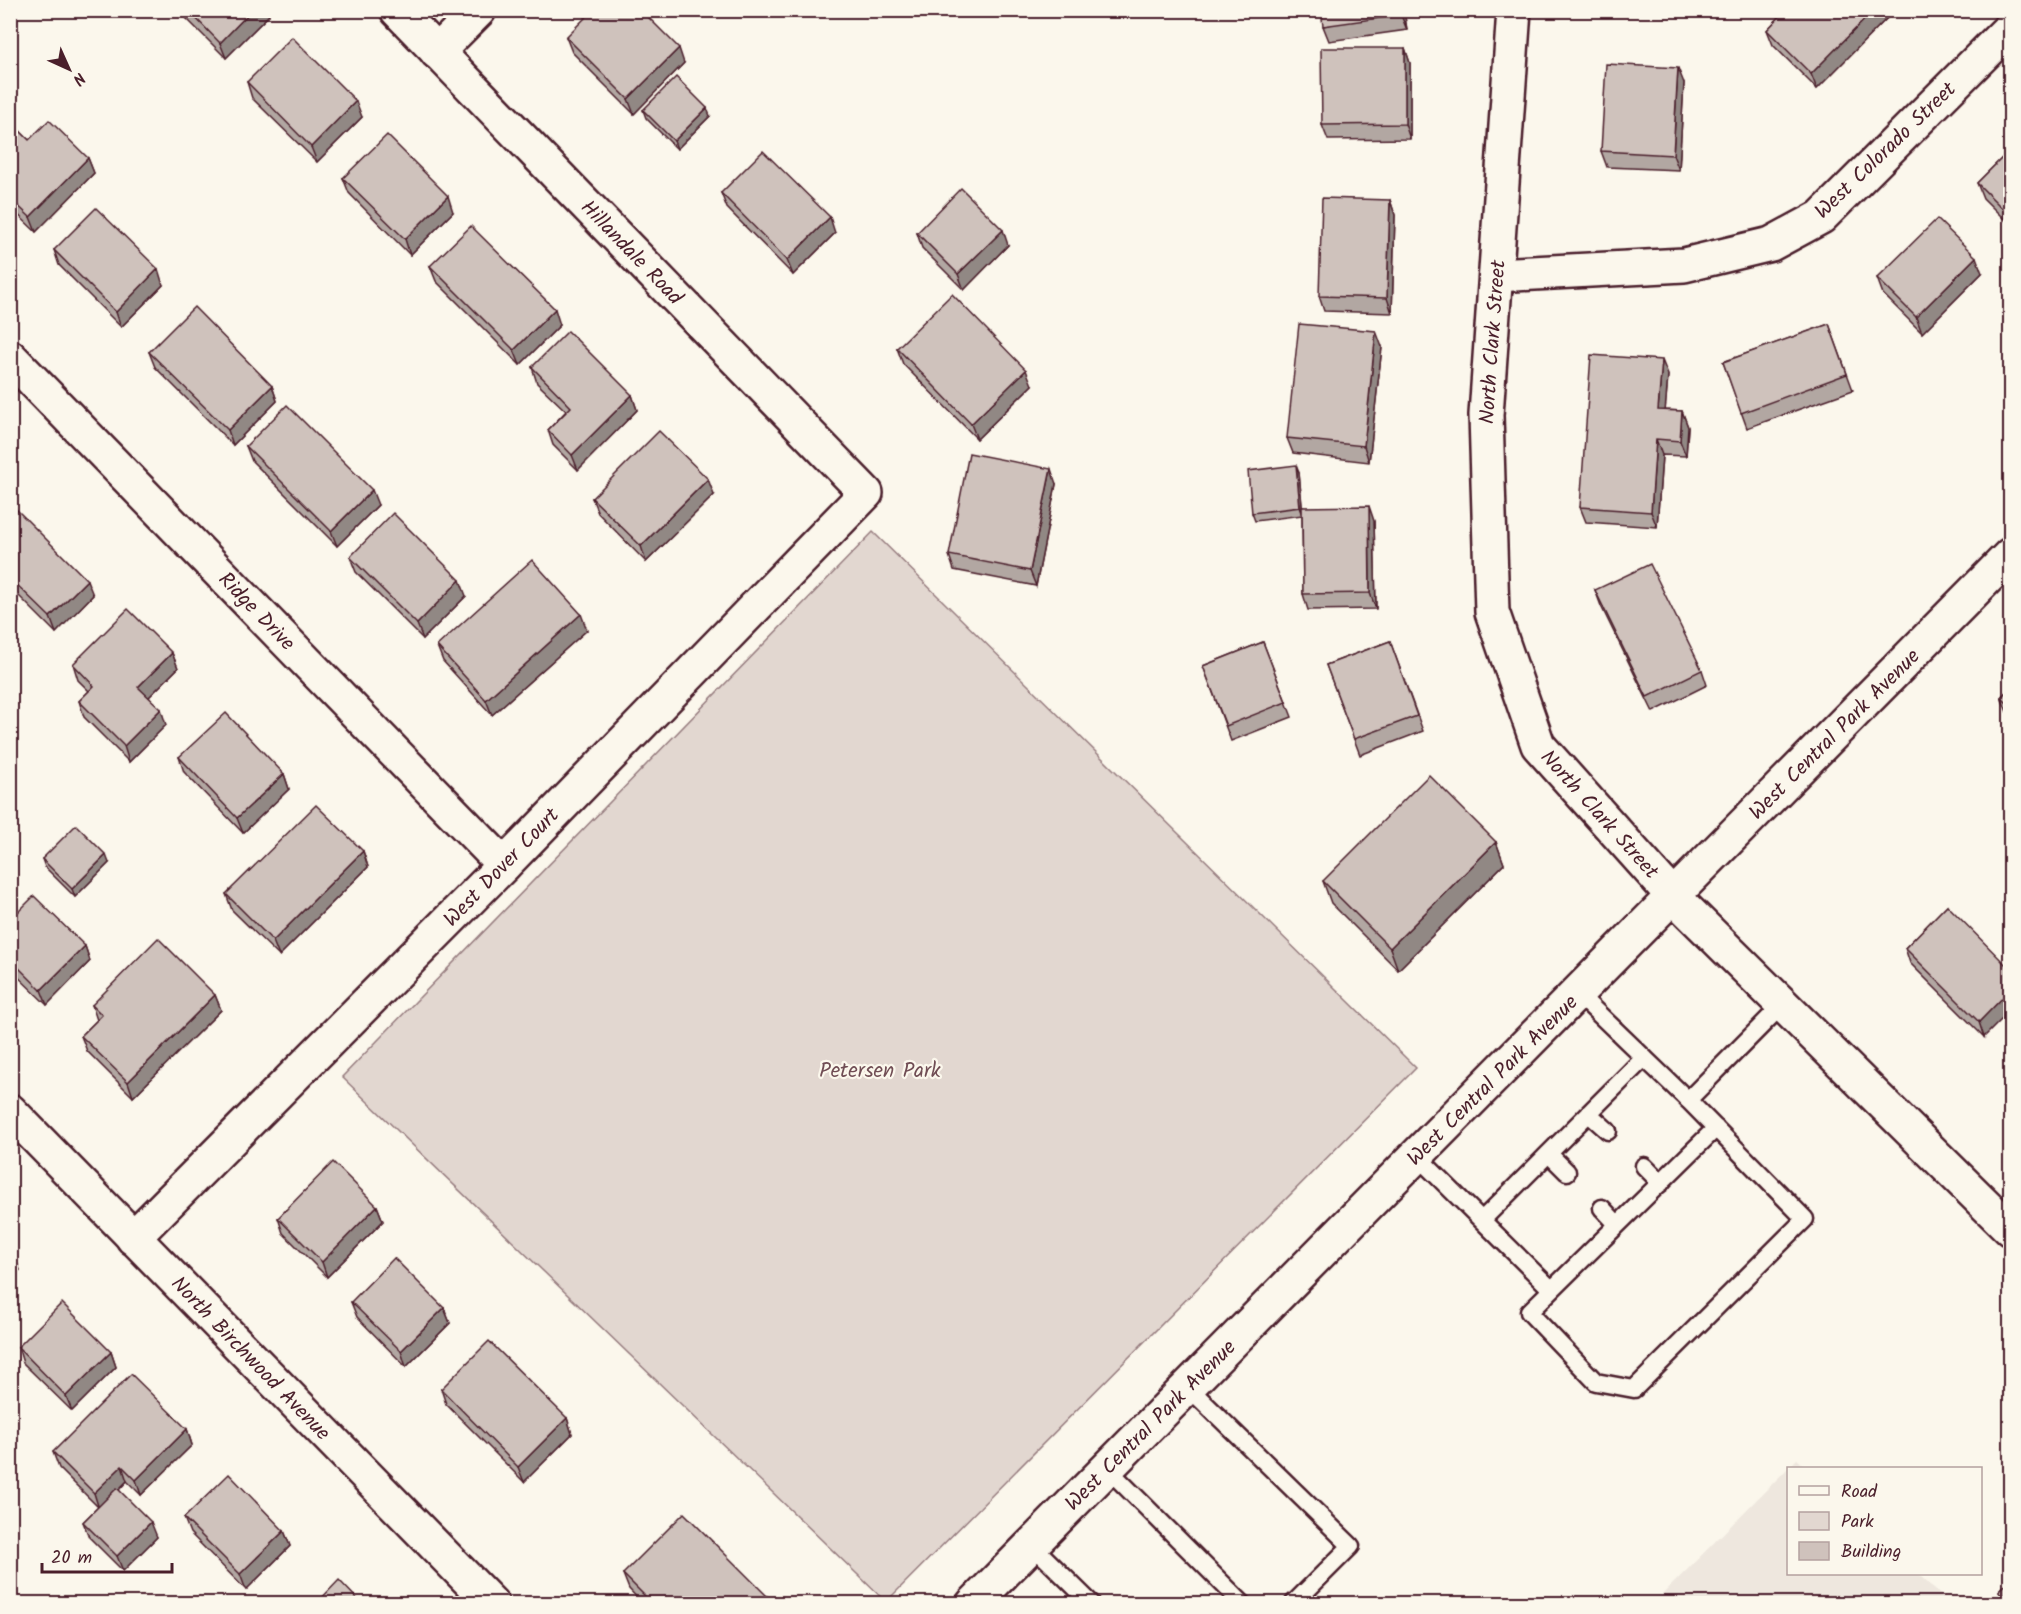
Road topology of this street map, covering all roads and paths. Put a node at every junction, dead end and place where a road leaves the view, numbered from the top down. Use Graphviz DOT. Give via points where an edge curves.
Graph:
graph roads {
  1 [pos="397,10"];
  2 [pos="479,10"];
  3 [pos="1514,10"];
  4 [pos="2010,28"];
  5 [pos="438,52"];
  6 [pos="1496,275"];
  7 [pos="10,357"];
  8 [pos="866,493"];
  9 [pos="2010,555"];
  10 [pos="504,864"];
  11 [pos="1673,896"];
  12 [pos="1577,993"];
  13 [pos="1783,1004"];
  14 [pos="1644,1058"];
  15 [pos="1688,1100"];
  16 [pos="10,1111"];
  17 [pos="1589,1114"];
  18 [pos="1716,1128"];
  19 [pos="1608,1131"];
  20 [pos="1549,1154"];
  21 [pos="1417,1156"];
  22 [pos="1644,1166"];
  23 [pos="1567,1172"];
  24 [pos="1660,1183"];
  25 [pos="1602,1208"];
  26 [pos="1482,1220"];
  27 [pos="1617,1224"];
  28 [pos="2010,1229"];
  29 [pos="134,1238"];
  30 [pos="1551,1289"];
  31 [pos="1188,1387"];
  32 [pos="1107,1468"];
  33 [pos="1031,1544"];
  34 [pos="492,1604"];
  35 [pos="973,1604"];
  36 [pos="1092,1604"];
  37 [pos="1243,1604"];
  38 [pos="1293,1604"];
  1 -- 5 [label="street, Hillandale Road"];
  2 -- 5 [label="street"];
  3 -- 6 [label="street, North Clark Street"];
  4 -- 6 [label="street, West Colorado Street" via="1821,217 1771,244 1684,265"];
  5 -- 8 [label="street, Hillandale Road"];
  6 -- 11 [label="street, North Clark Street" via="1486,415 1492,612 1538,745"];
  7 -- 10 [label="street, Ridge Drive"];
  8 -- 10 [label="street, West Dover Court"];
  9 -- 11 [label="street, West Central Park Avenue"];
  10 -- 29 [label="street, West Dover Court"];
  11 -- 12 [label="street, West Central Park Avenue"];
  11 -- 13 [label="street, North Clark Street"];
  12 -- 14 [label="lane"];
  12 -- 21 [label="street, West Central Park Avenue"];
  13 -- 15 [label="lane"];
  13 -- 28 [label="street, North Clark Street"];
  14 -- 15 [label="lane"];
  14 -- 17 [label="lane"];
  15 -- 18 [label="lane"];
  16 -- 29 [label="street, North Birchwood Avenue"];
  17 -- 19 [label="lane"];
  17 -- 20 [label="lane"];
  18 -- 24 [label="lane"];
  18 -- 30 [label="lane" via="1805,1219 1634,1389 1596,1382 1529,1312"];
  20 -- 23 [label="lane"];
  20 -- 26 [label="lane"];
  21 -- 26 [label="lane"];
  21 -- 31 [label="street, West Central Park Avenue"];
  22 -- 24 [label="lane"];
  24 -- 27 [label="lane"];
  25 -- 27 [label="lane"];
  26 -- 30 [label="lane"];
  27 -- 30 [label="lane"];
  29 -- 34 [label="street, North Birchwood Avenue"];
  31 -- 32 [label="street, West Central Park Avenue"];
  31 -- 38 [label="lane" via="1351,1546"];
  32 -- 33 [label="street, West Central Park Avenue"];
  32 -- 37 [label="lane"];
  33 -- 35 [label="street, West Central Park Avenue"];
  33 -- 36 [label="lane"];
}
